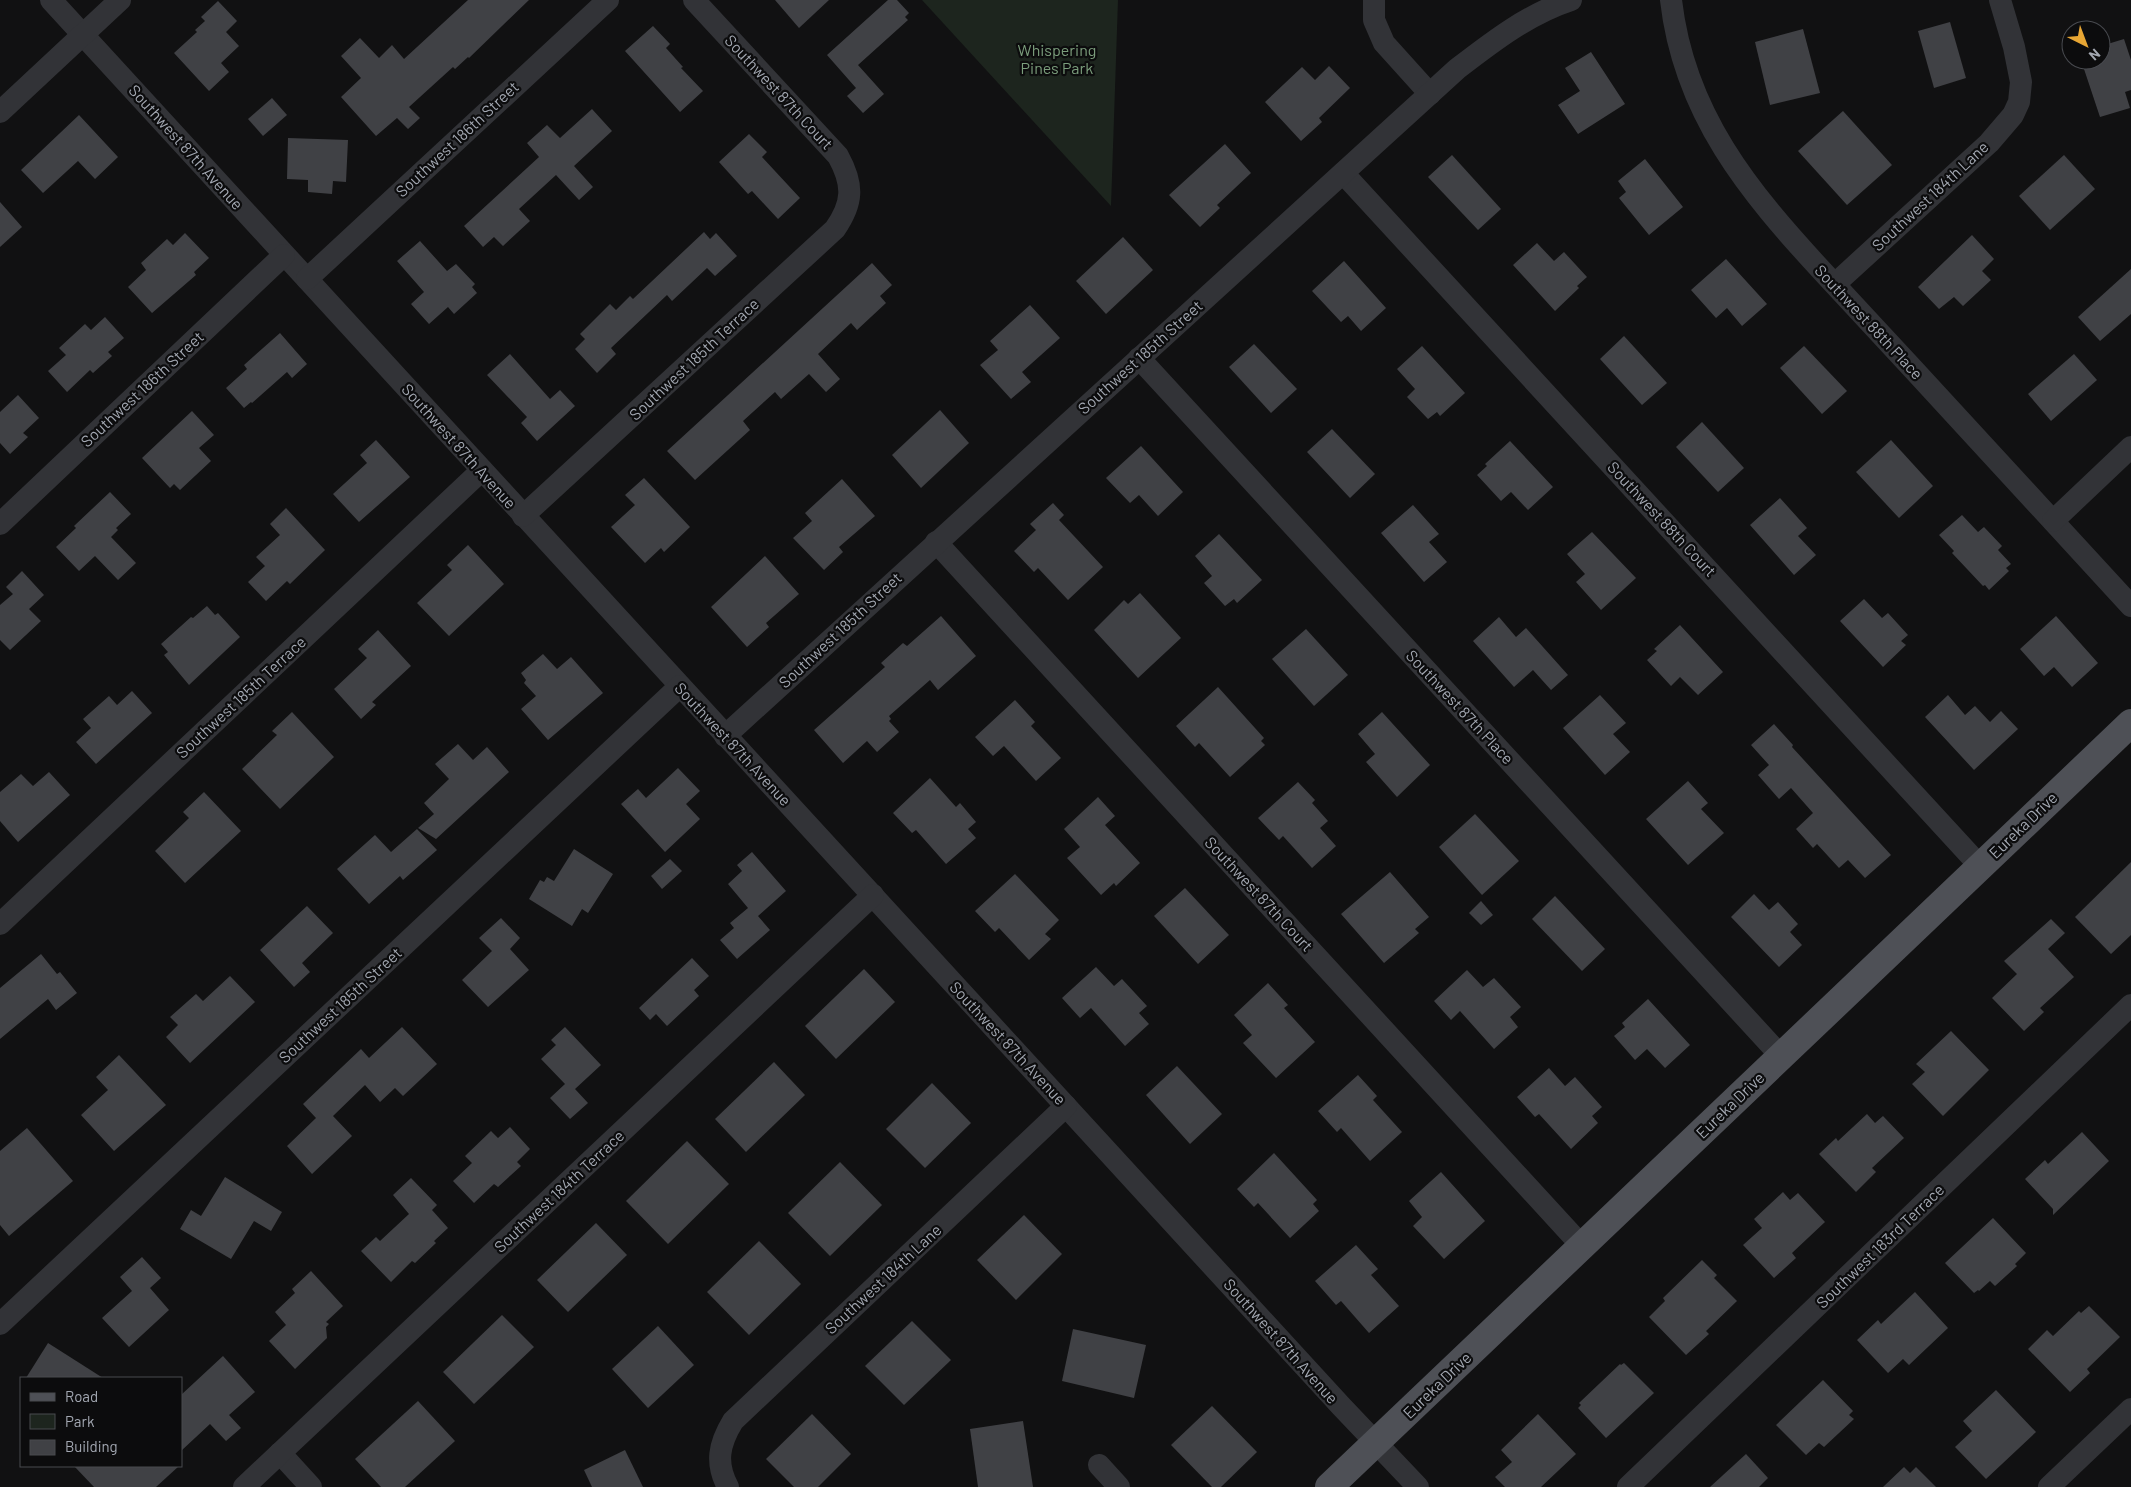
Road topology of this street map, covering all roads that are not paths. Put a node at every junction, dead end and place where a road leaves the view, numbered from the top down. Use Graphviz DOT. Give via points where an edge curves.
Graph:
graph roads {
  1 [pos="51,0"];
  2 [pos="120,0"];
  3 [pos="608,0"];
  4 [pos="694,0"];
  5 [pos="1374,0"];
  6 [pos="1570,0"];
  7 [pos="1671,0"];
  8 [pos="2000,0"];
  9 [pos="84,35"];
  10 [pos="1430,94"];
  11 [pos="0,112"];
  12 [pos="1343,173"];
  13 [pos="850,192"];
  14 [pos="284,255"];
  15 [pos="307,279"];
  16 [pos="1834,284"];
  17 [pos="1139,358"];
  18 [pos="2131,447"];
  19 [pos="482,470"];
  20 [pos="523,516"];
  21 [pos="2053,521"];
  22 [pos="0,524"];
  23 [pos="936,542"];
  24 [pos="2131,606"];
  25 [pos="680,686"];
  26 [pos="2131,723"];
  27 [pos="725,736"];
  28 [pos="1980,866"];
  29 [pos="873,895"];
  30 [pos="0,924"];
  31 [pos="2131,1005"];
  32 [pos="1781,1056"];
  33 [pos="1066,1106"];
  34 [pos="1582,1246"];
  35 [pos="0,1324"];
  36 [pos="2131,1409"];
  37 [pos="1376,1443"];
  38 [pos="280,1453"];
  39 [pos="1099,1465"];
  40 [pos="244,1487"];
  41 [pos="311,1487"];
  42 [pos="728,1487"];
  43 [pos="1119,1487"];
  44 [pos="1329,1487"];
  45 [pos="1418,1487"];
  46 [pos="1628,1487"];
  47 [pos="2049,1487"];
  1 -- 9 [label="street, Southwest 87th Avenue"];
  2 -- 9 [label="street"];
  3 -- 15 [label="street, Southwest 186th Street"];
  4 -- 13 [label="street, Southwest 87th Court" via="838,156 849,180"];
  5 -- 10 [label="street" via="1374,20 1384,43"];
  6 -- 10 [label="street, Southwest 185th Street" via="1506,33 1457,69"];
  7 -- 16 [label="street, Southwest 88th Place" via="1692,86 1728,157 1764,206"];
  8 -- 16 [label="street, Southwest 184th Lane" via="2022,82 2019,102 2012,114 1988,143"];
  9 -- 11 [label="street"];
  9 -- 14 [label="street, Southwest 87th Avenue"];
  10 -- 12 [label="street, Southwest 185th Street"];
  12 -- 17 [label="street, Southwest 185th Street"];
  12 -- 28 [label="street, Southwest 88th Court"];
  13 -- 20 [label="street, Southwest 185th Terrace" via="843,218 835,229"];
  14 -- 15 [label="street, Southwest 87th Avenue"];
  14 -- 22 [label="street, Southwest 186th Street"];
  15 -- 19 [label="street, Southwest 87th Avenue"];
  16 -- 21 [label="street, Southwest 88th Place"];
  17 -- 23 [label="street, Southwest 185th Street"];
  17 -- 32 [label="street, Southwest 87th Place"];
  18 -- 21 [label="street"];
  19 -- 20 [label="street, Southwest 87th Avenue"];
  19 -- 30 [label="street, Southwest 185th Terrace"];
  20 -- 25 [label="street, Southwest 87th Avenue"];
  21 -- 24 [label="street, Southwest 88th Place"];
  23 -- 27 [label="street, Southwest 185th Street"];
  23 -- 34 [label="street, Southwest 87th Court"];
  25 -- 27 [label="street, Southwest 87th Avenue"];
  25 -- 35 [label="street, Southwest 185th Street"];
  26 -- 28 [label="main road, Eureka Drive"];
  27 -- 29 [label="street, Southwest 87th Avenue"];
  28 -- 32 [label="main road, Eureka Drive"];
  29 -- 33 [label="street, Southwest 87th Avenue"];
  29 -- 38 [label="street, Southwest 184th Terrace"];
  31 -- 46 [label="street, Southwest 183rd Terrace"];
  32 -- 34 [label="main road, Eureka Drive"];
  33 -- 37 [label="street, Southwest 87th Avenue"];
  33 -- 42 [label="street, Southwest 184th Lane" via="733,1421 720,1448 719,1463"];
  34 -- 37 [label="main road, Eureka Drive"];
  36 -- 47 [label="street"];
  37 -- 44 [label="main road, Eureka Drive"];
  37 -- 45 [label="street, Southwest 87th Avenue"];
  38 -- 40 [label="street, Southwest 184th Terrace"];
  38 -- 41 [label="street"];
  39 -- 43 [label="street"];
}
